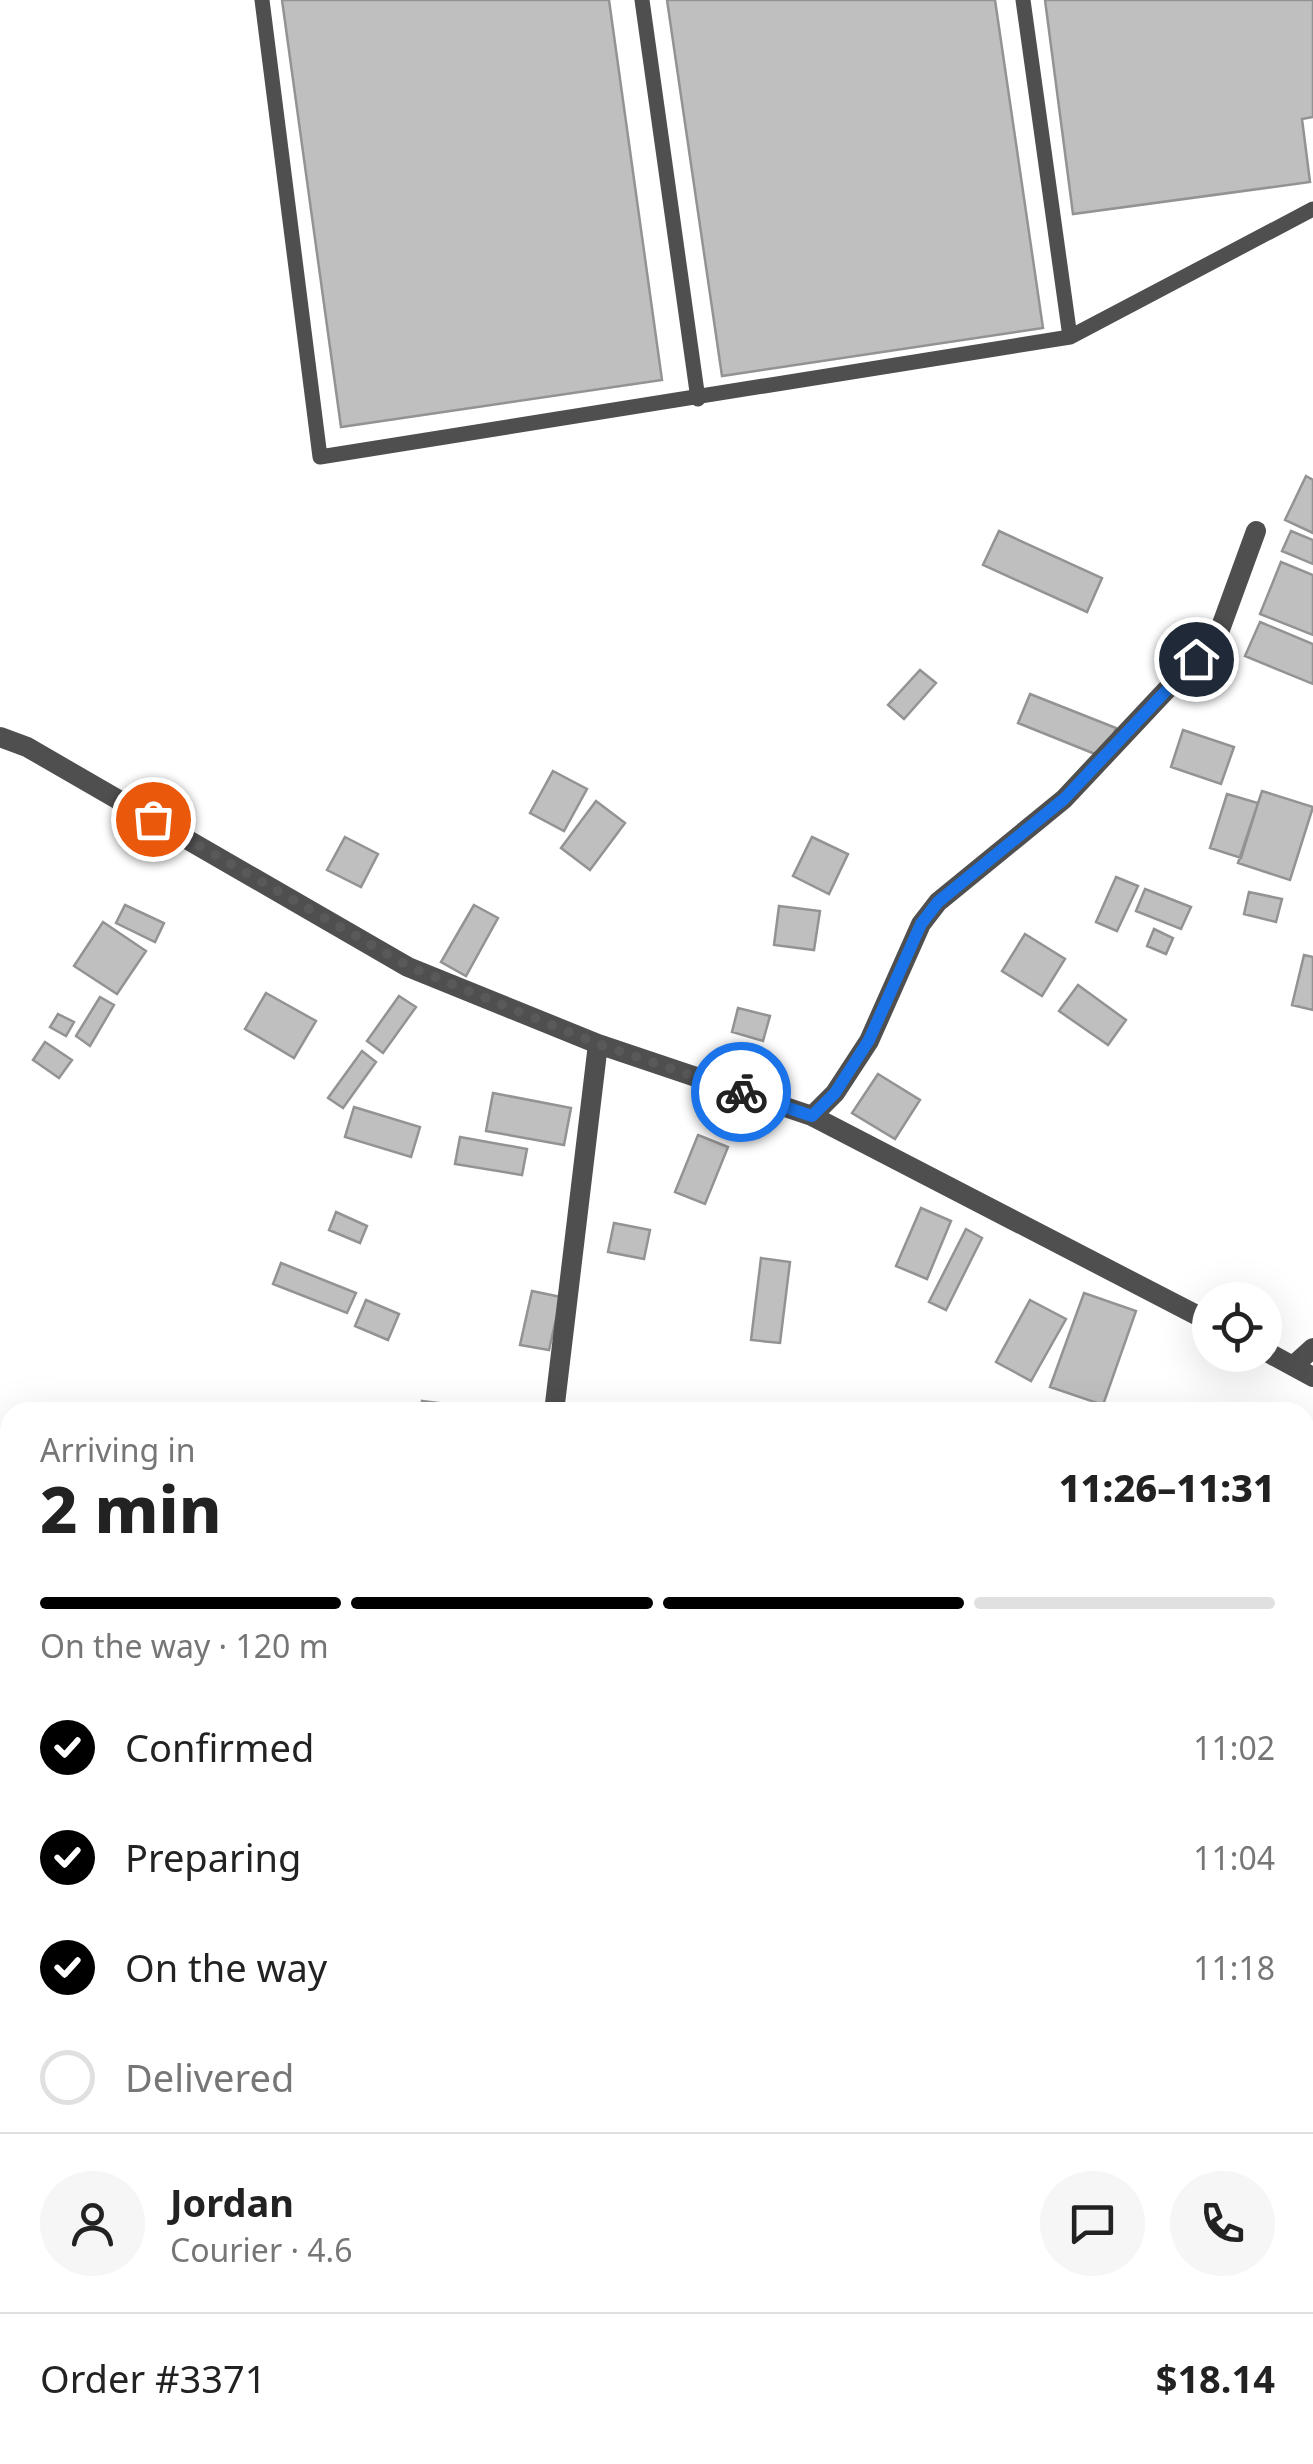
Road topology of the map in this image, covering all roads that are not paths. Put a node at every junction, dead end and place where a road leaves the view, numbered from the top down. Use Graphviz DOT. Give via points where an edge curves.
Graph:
graph roads {
  1 [pos="262,0"];
  2 [pos="642,0"];
  3 [pos="1024,0"];
  4 [pos="1313,209"];
  5 [pos="1070,337"];
  6 [pos="698,399"];
  7 [pos="1256,531"];
  8 [pos="0,737"];
  9 [pos="598,1044"];
  10 [pos="812,1116"];
  11 [pos="1192,1313"];
  12 [pos="1313,1348"];
  13 [pos="1282,1360"];
  14 [pos="1293,1366"];
  15 [pos="1313,1377"];
  16 [pos="555,1402"];
  1 -- 6 [label="lane" via="320,458"];
  2 -- 6 [label="lane"];
  3 -- 5 [label="lane"];
  4 -- 5 [label="lane"];
  5 -- 6 [label="lane"];
  7 -- 10 [label="street" via="1218,635 1064,799 938,902 921,924 869,1040"];
  8 -- 9 [label="street" via="408,966"];
  9 -- 10 [label="street"];
  9 -- 16 [label="street"];
  10 -- 11 [label="street"];
  12 -- 14 [label="street"];
  13 -- 14 [label="street"];
  14 -- 15 [label="street"];
}
